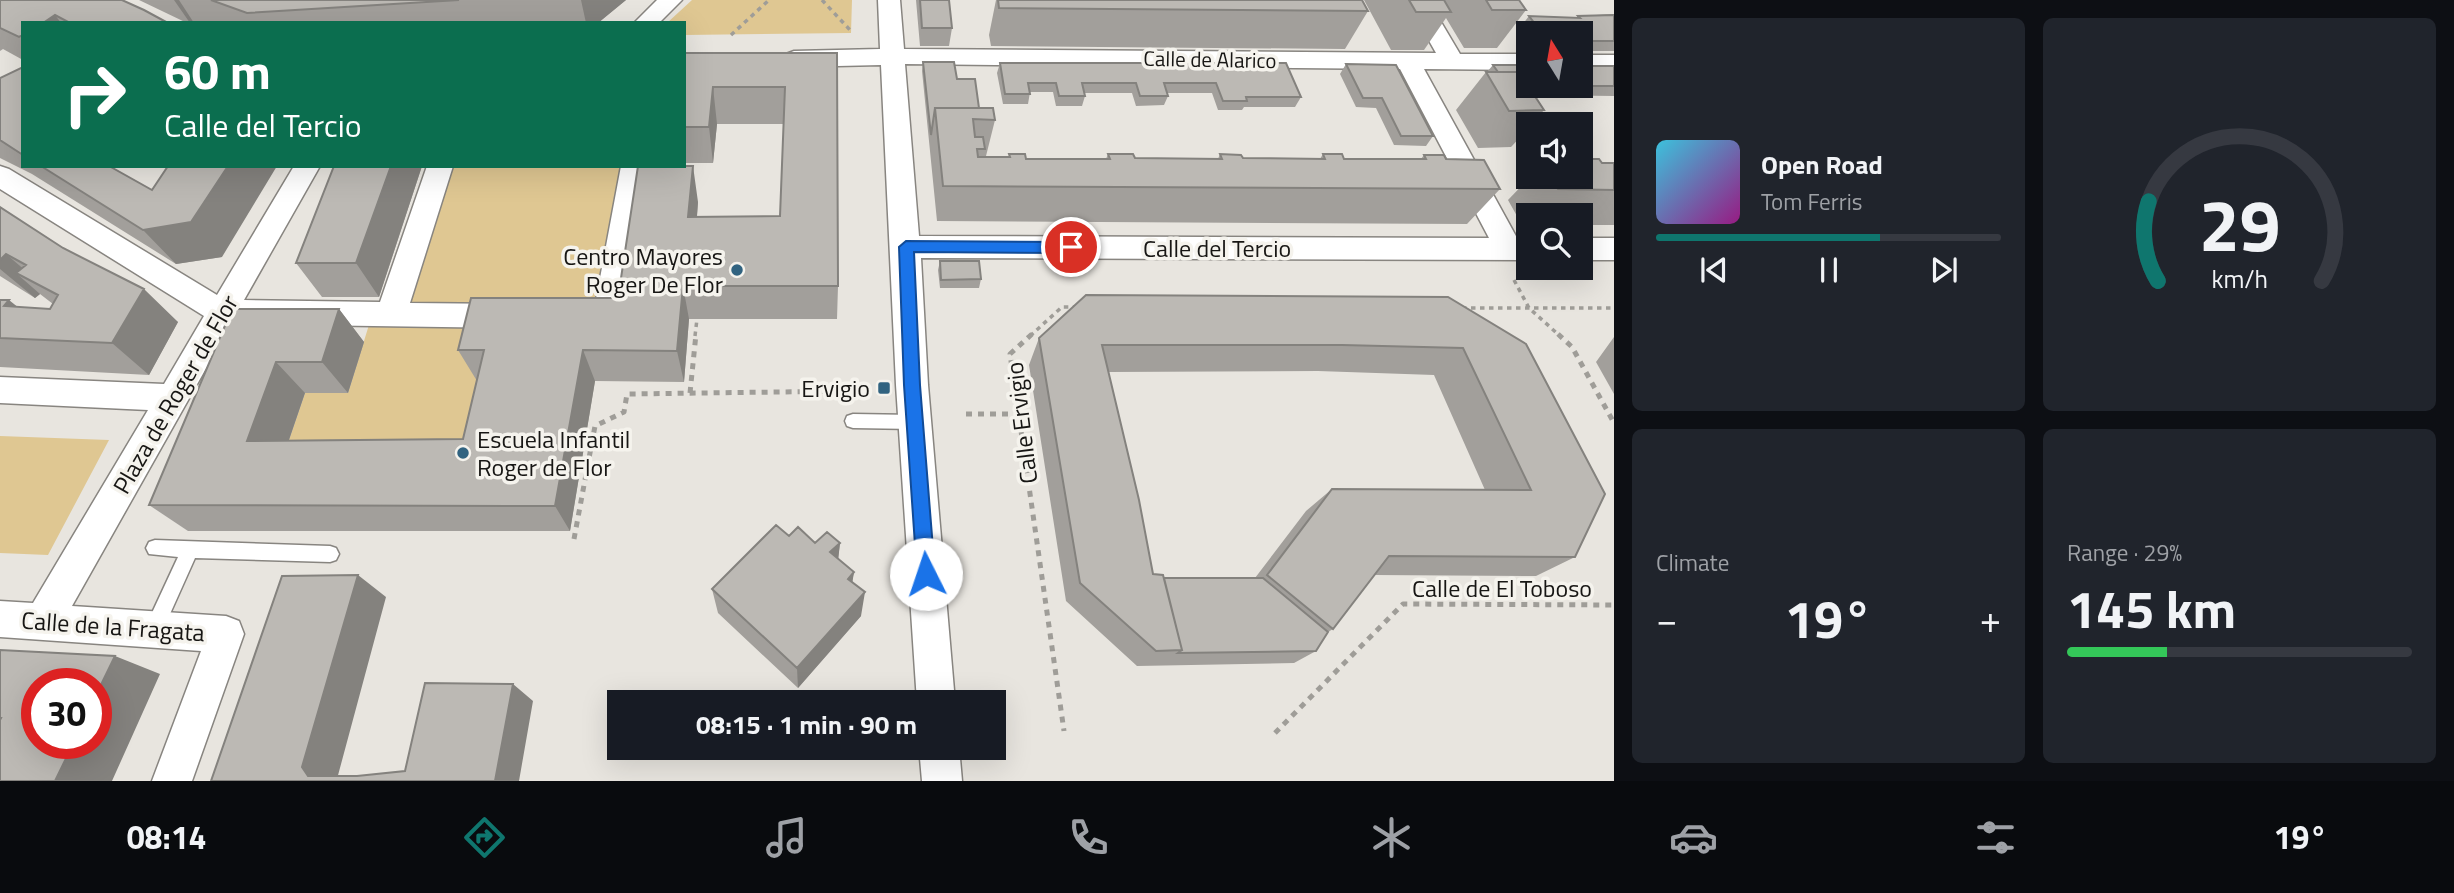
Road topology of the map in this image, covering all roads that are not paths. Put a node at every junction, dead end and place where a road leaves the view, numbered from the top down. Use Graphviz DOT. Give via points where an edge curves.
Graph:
graph roads {
  1 [pos="671,0"];
  2 [pos="889,0"];
  3 [pos="1417,0"];
  4 [pos="647,21"];
  5 [pos="891,56"];
  6 [pos="777,59"];
  7 [pos="1408,61"];
  8 [pos="1453,62"];
  9 [pos="1516,62"];
  10 [pos="1593,62"];
  11 [pos="1614,63"];
  12 [pos="306,168"];
  13 [pos="439,168"];
  14 [pos="634,168"];
  15 [pos="0,176"];
  16 [pos="906,247"];
  17 [pos="1593,249"];
  18 [pos="1614,249"];
  19 [pos="1515,256"];
  20 [pos="221,312"];
  21 [pos="391,315"];
  22 [pos="0,390"];
  23 [pos="172,398"];
  24 [pos="853,421"];
  25 [pos="915,422"];
  26 [pos="155,548"];
  27 [pos="190,550"];
  28 [pos="330,554"];
  29 [pos="0,619"];
  30 [pos="43,621"];
  31 [pos="154,628"];
  32 [pos="935,690"];
  33 [pos="940,760"];
  34 [pos="172,781"];
  35 [pos="942,781"];
  1 -- 4 [label="street"];
  2 -- 5 [label="street"];
  3 -- 8 [label="street"];
  5 -- 6 [label="street, Calle de Alarico"];
  5 -- 7 [label="street, Calle de Alarico"];
  5 -- 16 [label="street"];
  7 -- 8 [label="street, Calle de Alarico"];
  7 -- 19 [label="street"];
  8 -- 9 [label="street, Calle de Alarico"];
  10 -- 11 [label="street"];
  12 -- 20 [label="street, Plaza de Roger de Flor"];
  13 -- 21 [label="street"];
  14 -- 21 [label="street" via="608,317"];
  15 -- 20 [label="street"];
  16 -- 19 [label="street, Calle del Tercio"];
  16 -- 25 [label="street"];
  17 -- 18 [label="street"];
  20 -- 21 [label="street"];
  20 -- 23 [label="street, Plaza de Roger de Flor"];
  22 -- 23 [label="street"];
  23 -- 30 [label="street, Plaza de Roger de Flor"];
  24 -- 25 [label="lane"];
  25 -- 32 [label="street"];
  26 -- 27 [label="lane"];
  27 -- 28 [label="lane"];
  27 -- 31 [label="lane"];
  29 -- 30 [label="street, Calle de la Fragata"];
  30 -- 31 [label="street, Calle de la Fragata"];
  31 -- 34 [label="street, Calle de la Fragata" via="226,634"];
  33 -- 35 [label="street"];
}
